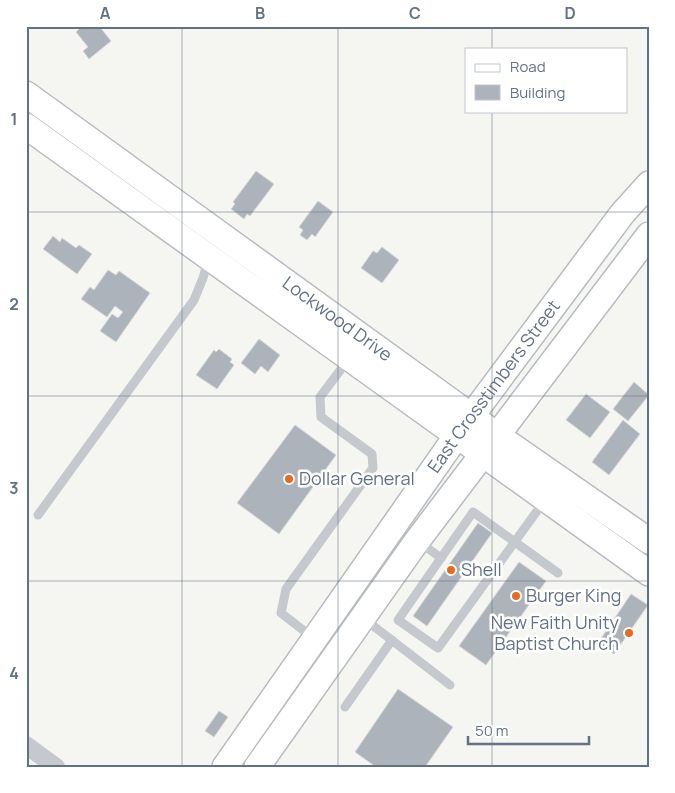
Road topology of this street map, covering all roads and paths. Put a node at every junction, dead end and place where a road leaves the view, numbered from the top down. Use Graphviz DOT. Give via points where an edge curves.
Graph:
graph roads {
  1 [pos="26,94"];
  2 [pos="26,126"];
  3 [pos="646,191"];
  4 [pos="649,235"];
  5 [pos="224,236"];
  6 [pos="209,258"];
  7 [pos="350,357"];
  8 [pos="465,425"];
  9 [pos="489,444"];
  10 [pos="546,498"];
  11 [pos="38,514"];
  12 [pos="417,541"];
  13 [pos="514,541"];
  14 [pos="649,541"];
  15 [pos="441,558"];
  16 [pos="649,572"];
  17 [pos="558,573"];
  18 [pos="363,618"];
  19 [pos="315,639"];
  20 [pos="392,640"];
  21 [pos="450,685"];
  22 [pos="345,707"];
  23 [pos="26,745"];
  24 [pos="56,767"];
  25 [pos="225,767"];
  26 [pos="257,767"];
  1 -- 5 [label="main road, Lockwood Drive"];
  2 -- 6 [label="main road, Lockwood Drive"];
  3 -- 8 [label="main road, East Crosstimbers Street" via="622,214"];
  4 -- 9 [label="main road, East Crosstimbers Street"];
  5 -- 6 [label="main road"];
  5 -- 8 [label="main road, Lockwood Drive"];
  6 -- 7 [label="main road, Lockwood Drive"];
  6 -- 11 [label="lane" via="194,300"];
  7 -- 8 [label="main road, Lockwood Drive"];
  7 -- 19 [label="lane" via="320,397 321,417 372,454 373,468 286,589 281,613"];
  8 -- 9 [label="main road, Lockwood Drive"];
  8 -- 19 [label="main road, East Crosstimbers Street"];
  9 -- 10 [label="main road, Lockwood Drive"];
  9 -- 12 [label="main road, East Crosstimbers Street"];
  9 -- 14 [label="main road, Lockwood Drive"];
  10 -- 13 [label="lane"];
  10 -- 16 [label="main road, Lockwood Drive"];
  12 -- 15 [label="lane"];
  12 -- 18 [label="main road, East Crosstimbers Street"];
  13 -- 15 [label="lane" via="473,512"];
  13 -- 15 [label="lane" via="438,648 398,620"];
  13 -- 17 [label="lane"];
  18 -- 20 [label="lane"];
  18 -- 26 [label="main road, East Crosstimbers Street"];
  19 -- 25 [label="main road, East Crosstimbers Street"];
  20 -- 21 [label="lane"];
  20 -- 22 [label="lane"];
  23 -- 24 [label="street"];
}
